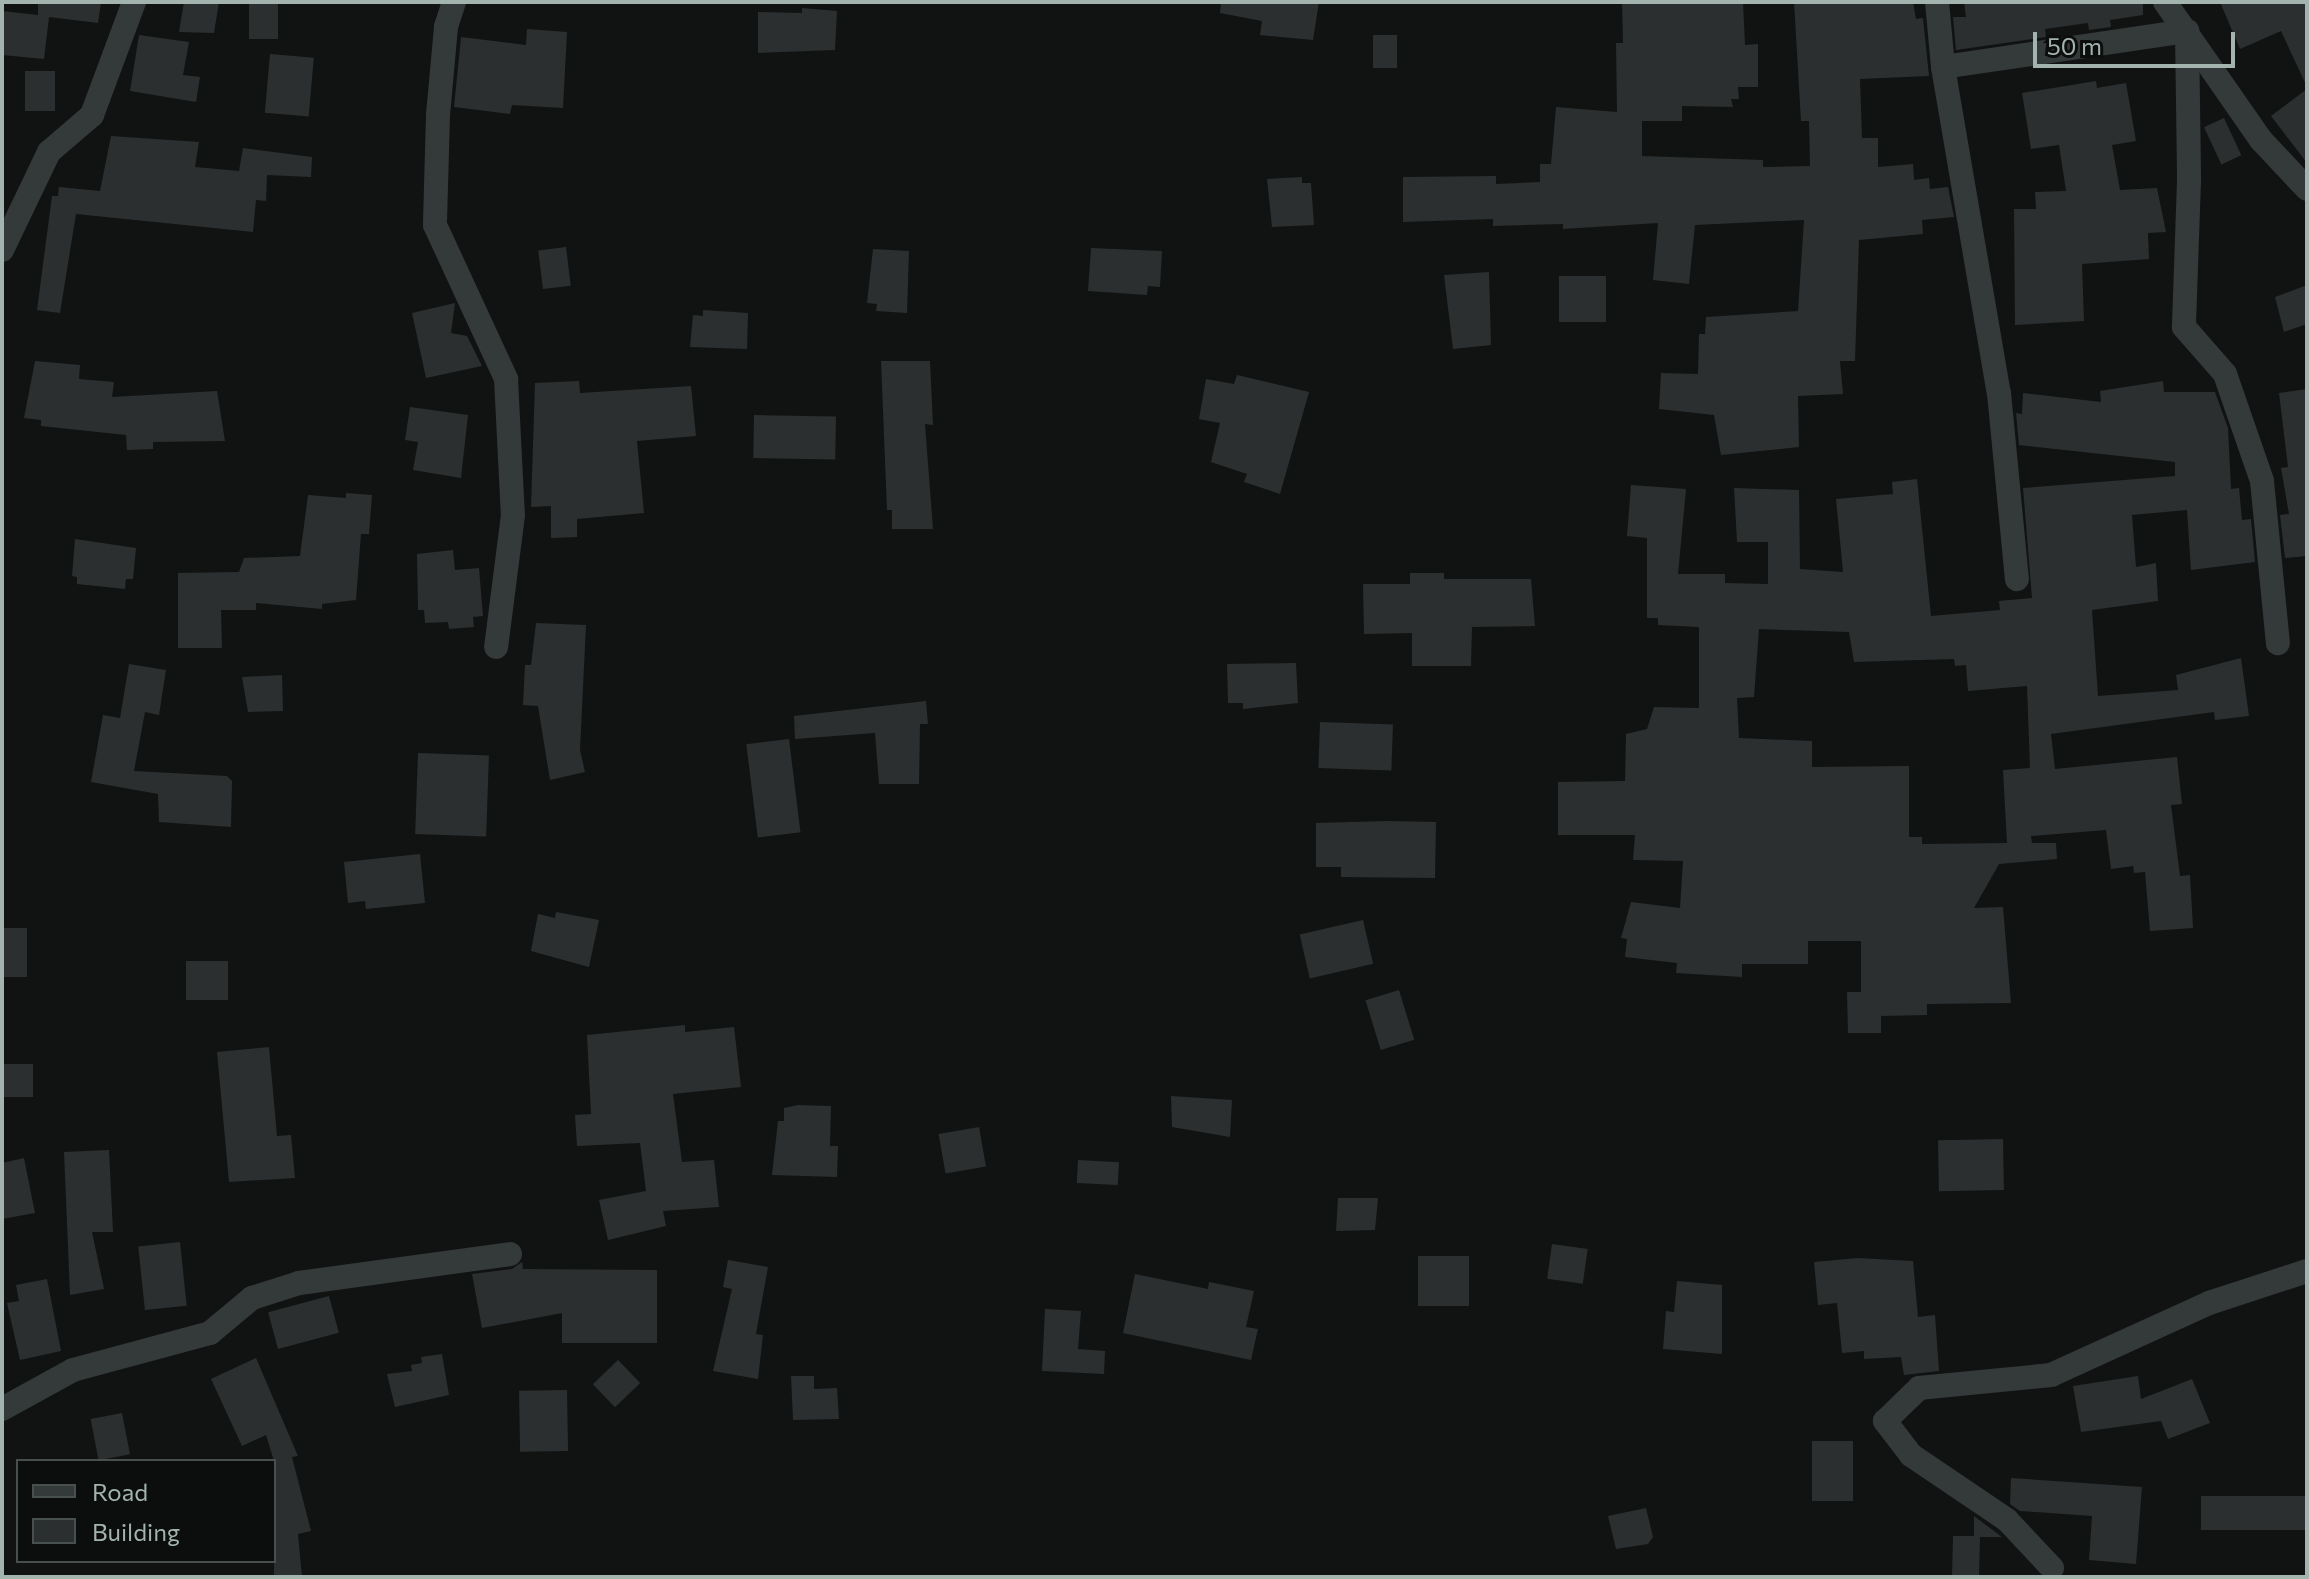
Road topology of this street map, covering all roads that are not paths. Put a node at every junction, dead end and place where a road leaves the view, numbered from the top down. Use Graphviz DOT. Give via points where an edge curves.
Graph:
graph roads {
  1 [pos="134,2"];
  2 [pos="454,2"];
  3 [pos="1937,2"];
  4 [pos="2165,2"];
  5 [pos="2187,31"];
  6 [pos="1943,67"];
  7 [pos="2307,189"];
  8 [pos="2,250"];
  9 [pos="2017,579"];
  10 [pos="2278,643"];
  11 [pos="496,647"];
  12 [pos="510,1254"];
  13 [pos="2307,1271"];
  14 [pos="2,1409"];
  15 [pos="2052,1568"];
  1 -- 8 [label="street" via="92,115 49,152"];
  2 -- 11 [label="street" via="446,27 438,115 435,225 506,379 513,515"];
  3 -- 6 [label="street"];
  4 -- 5 [label="street"];
  5 -- 6 [label="street"];
  5 -- 7 [label="street" via="2261,140"];
  5 -- 10 [label="street" via="2184,327 2225,374 2262,481"];
  6 -- 9 [label="street" via="1999,393"];
  12 -- 14 [label="street" via="299,1283 264,1294 210,1333 73,1370"];
  13 -- 15 [label="street" via="2209,1303 2051,1375 1919,1388 1885,1421 1911,1455 2007,1520"];
}
